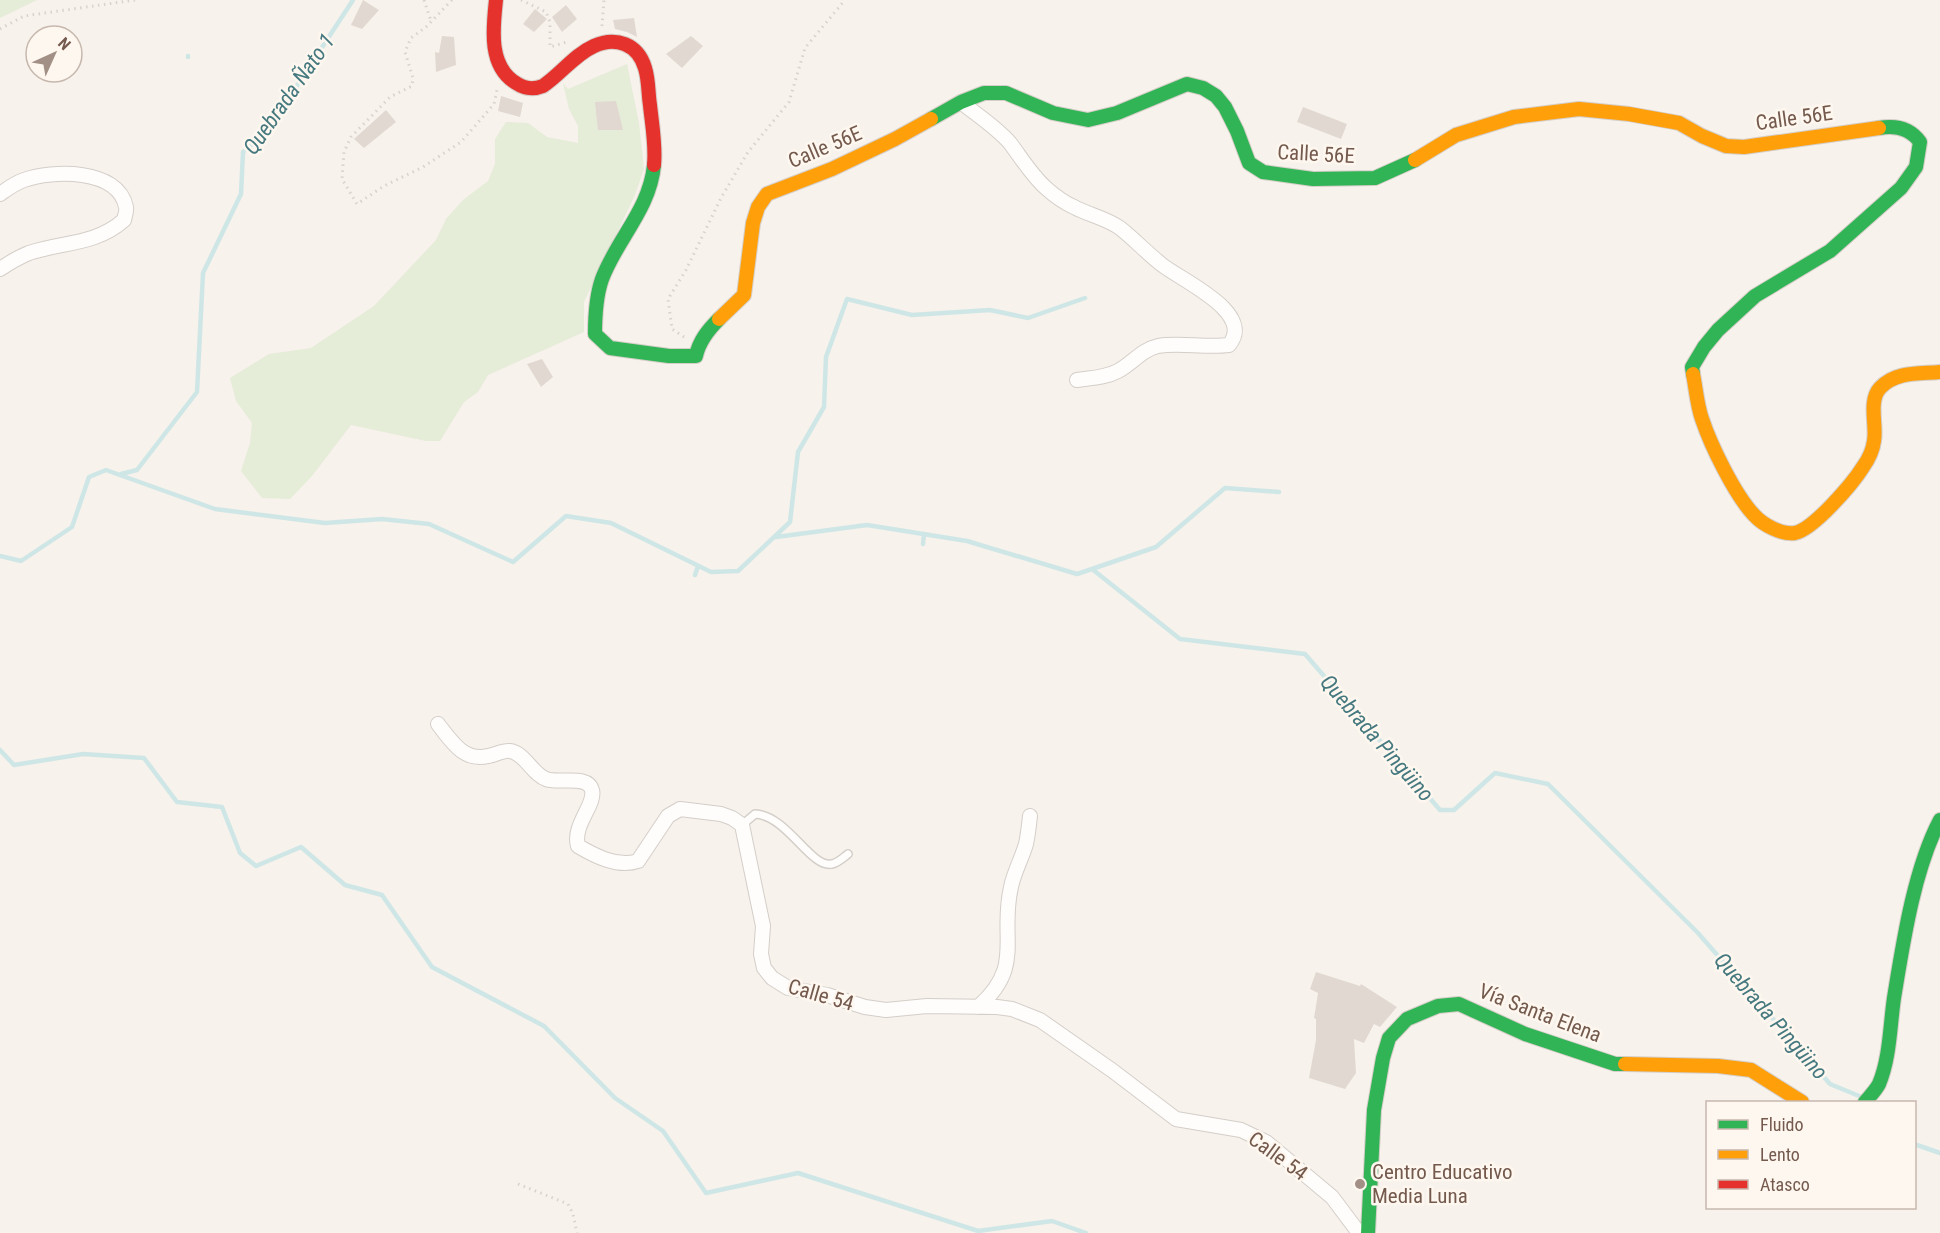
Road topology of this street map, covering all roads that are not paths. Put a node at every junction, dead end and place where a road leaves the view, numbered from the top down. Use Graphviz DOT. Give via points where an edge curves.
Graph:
graph roads {
  1 [pos="496,0"];
  2 [pos="961,102"];
  3 [pos="0,194"];
  4 [pos="0,269"];
  5 [pos="1940,372"];
  6 [pos="1077,380"];
  7 [pos="438,724"];
  8 [pos="1030,816"];
  9 [pos="1940,820"];
  10 [pos="742,825"];
  11 [pos="848,854"];
  12 [pos="978,1007"];
  13 [pos="1800,1101"];
  14 [pos="1866,1101"];
  15 [pos="1359,1233"];
  16 [pos="1368,1233"];
  1 -- 2 [label="street, Calle 56E" via="493,28 498,61 510,79 522,86 543,86 580,53 614,39 639,54 646,75 655,156 649,190 602,280 595,334 610,348 696,357 709,329 744,295 753,223 767,194 832,169"];
  2 -- 5 [label="street, Calle 56E" via="984,93 1006,93 1053,114 1088,120 1117,113 1186,84 1216,96 1237,131 1249,163 1263,172 1313,179 1375,178 1456,135 1514,117 1579,109 1679,123 1726,146 1744,147 1884,127 1906,128 1920,142 1916,167 1901,188 1830,251 1755,296 1718,330 1692,367 1696,400 1717,455 1754,515 1766,525 1794,533 1838,500 1864,466 1874,442 1878,390 1900,375"];
  2 -- 6 [label="street" via="1000,133 1048,190 1074,208 1119,228 1163,266 1204,291 1224,308 1236,327 1229,345 1160,346 1145,350 1119,371"];
  3 -- 4 [label="street" via="22,180 77,173 99,179 118,191 126,207 124,220 97,238 27,254"];
  7 -- 10 [label="street" via="465,755 480,758 509,751 545,779 582,781 590,786 592,798 576,839 578,846 604,859 630,864 638,861 668,816 680,810 721,814"];
  8 -- 12 [label="street" via="1026,843 1011,888 1004,975 994,993"];
  9 -- 14 [label="street" via="1924,855 1901,950 1884,1068 1878,1086"];
  10 -- 11 [label="lane" via="755,814 774,819 824,864 834,864"];
  10 -- 12 [label="street, Calle 54" via="763,926 761,954 764,968 772,978 788,988 886,1010"];
  12 -- 15 [label="street, Calle 54" via="1012,1009 1040,1020 1176,1119 1241,1130 1266,1142 1332,1197"];
  13 -- 16 [label="street, Vía Santa Elena" via="1751,1070 1615,1064 1525,1034 1459,1004 1438,1006 1407,1019 1389,1038 1374,1110"];
}
